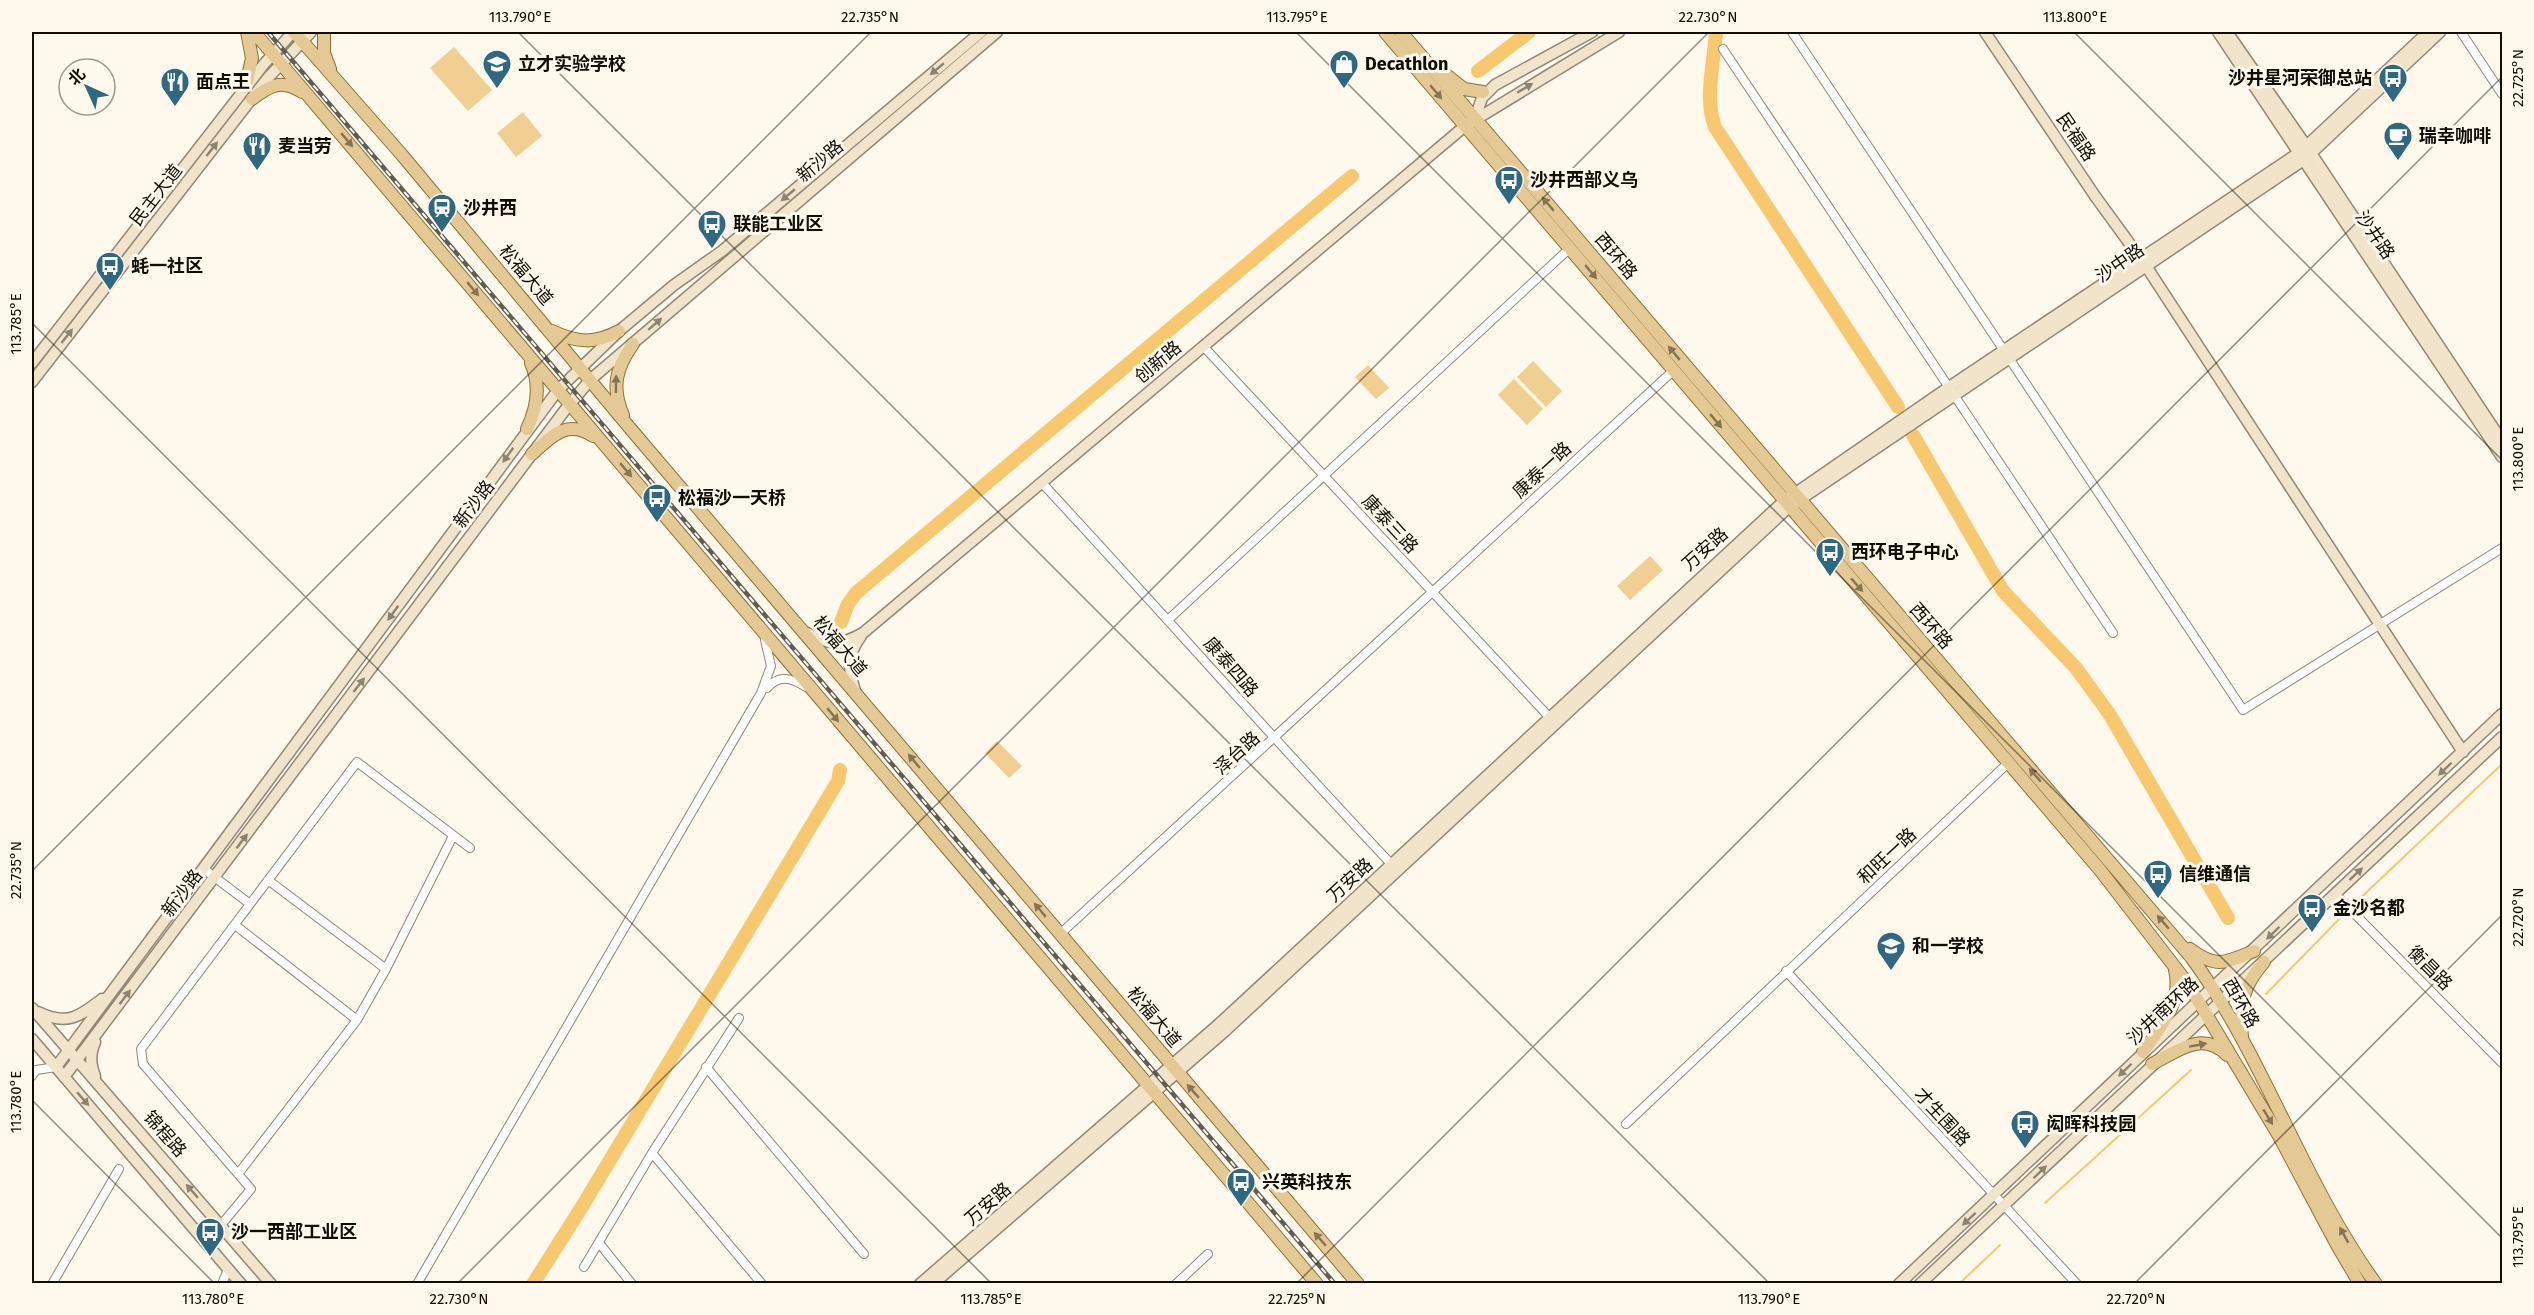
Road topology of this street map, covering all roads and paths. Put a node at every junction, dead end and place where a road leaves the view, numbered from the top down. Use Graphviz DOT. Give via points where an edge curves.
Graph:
graph roads {
  1 [pos="247,32"];
  2 [pos="254,32"];
  3 [pos="324,32"];
  4 [pos="981,32"];
  5 [pos="997,32"];
  6 [pos="1385,32"];
  7 [pos="1401,32"];
  8 [pos="1592,32"];
  9 [pos="1619,32"];
  10 [pos="1792,32"];
  11 [pos="1985,32"];
  12 [pos="2218,32"];
  13 [pos="2227,32"];
  14 [pos="2428,32"];
  15 [pos="2440,32"];
  16 [pos="2461,32"];
  17 [pos="300,34"];
  18 [pos="1723,49"];
  19 [pos="277,58"];
  20 [pos="1437,74"];
  21 [pos="336,81"];
  22 [pos="246,86"];
  23 [pos="1483,92"];
  24 [pos="2502,94"];
  25 [pos="252,99"];
  26 [pos="311,99"];
  27 [pos="1470,122"];
  28 [pos="2306,153"];
  29 [pos="1570,248"];
  30 [pos="2143,262"];
  31 [pos="548,328"];
  32 [pos="619,331"];
  33 [pos="633,344"];
  34 [pos="1203,346"];
  35 [pos="525,351"];
  36 [pos="2007,353"];
  37 [pos="32,363"];
  38 [pos="579,367"];
  39 [pos="1674,370"];
  40 [pos="590,380"];
  41 [pos="32,382"];
  42 [pos="558,390"];
  43 [pos="1951,391"];
  44 [pos="570,404"];
  45 [pos="628,427"];
  46 [pos="527,429"];
  47 [pos="603,443"];
  48 [pos="2502,449"];
  49 [pos="532,454"];
  50 [pos="1324,476"];
  51 [pos="1041,483"];
  52 [pos="1792,500"];
  53 [pos="2502,548"];
  54 [pos="1433,592"];
  55 [pos="1169,619"];
  56 [pos="2380,625"];
  57 [pos="762,631"];
  58 [pos="804,631"];
  59 [pos="863,633"];
  60 [pos="2113,633"];
  61 [pos="814,692"];
  62 [pos="762,693"];
  63 [pos="856,694"];
  64 [pos="2502,714"];
  65 [pos="1552,720"];
  66 [pos="2502,737"];
  67 [pos="1274,739"];
  68 [pos="2463,752"];
  69 [pos="2008,763"];
  70 [pos="453,836"];
  71 [pos="470,848"];
  72 [pos="1394,867"];
  73 [pos="204,869"];
  74 [pos="214,877"];
  75 [pos="268,880"];
  76 [pos="2335,894"];
  77 [pos="250,904"];
  78 [pos="235,925"];
  79 [pos="1060,934"];
  80 [pos="2179,942"];
  81 [pos="2254,951"];
  82 [pos="2264,962"];
  83 [pos="2174,966"];
  84 [pos="386,969"];
  85 [pos="1786,971"];
  86 [pos="2212,989"];
  87 [pos="112,992"];
  88 [pos="2198,1001"];
  89 [pos="2219,1002"];
  90 [pos="32,1008"];
  91 [pos="2206,1014"];
  92 [pos="739,1018"];
  93 [pos="357,1020"];
  94 [pos="100,1029"];
  95 [pos="32,1039"];
  96 [pos="2243,1041"];
  97 [pos="68,1050"];
  98 [pos="2143,1052"];
  99 [pos="77,1060"];
  100 [pos="2502,1063"];
  101 [pos="2152,1064"];
  102 [pos="56,1067"];
  103 [pos="706,1067"];
  104 [pos="2238,1067"];
  105 [pos="1175,1069"];
  106 [pos="32,1076"];
  107 [pos="64,1077"];
  108 [pos="97,1081"];
  109 [pos="1151,1090"];
  110 [pos="1626,1124"];
  111 [pos="652,1153"];
  112 [pos="119,1169"];
  113 [pos="238,1174"];
  114 [pos="1995,1195"];
  115 [pos="2004,1205"];
  116 [pos="221,1225"];
  117 [pos="599,1244"];
  118 [pos="864,1254"];
  119 [pos="1208,1254"];
  120 [pos="584,1267"];
  121 [pos="228,1269"];
  122 [pos="1180,1282"];
  123 [pos="52,1284"];
  124 [pos="222,1284"];
  125 [pos="241,1284"];
  126 [pos="271,1284"];
  127 [pos="417,1284"];
  128 [pos="632,1284"];
  129 [pos="762,1284"];
  130 [pos="920,1284"];
  131 [pos="933,1284"];
  132 [pos="1317,1284"];
  133 [pos="1358,1284"];
  134 [pos="1899,1284"];
  135 [pos="1920,1284"];
  136 [pos="2077,1284"];
  137 [pos="2360,1284"];
  138 [pos="2376,1284"];
  1 -- 22 [label="main road" via="252,58"];
  2 -- 19 [label="main road"];
  3 -- 21 [label="main road" via="324,53"];
  4 -- 32 [label="main road, 新沙路, one-way" via="722,251"];
  33 -- 5 [label="main road, 新沙路, one-way"];
  6 -- 27 [label="main road, 西环路, one-way"];
  7 -- 20 [label="main road, 西环路"];
  8 -- 27 [label="main road, 创新路" via="1495,85 1482,98"];
  27 -- 9 [label="main road, 创新路, one-way"];
  10 -- 36 [label="street"];
  11 -- 30 [label="main road, 民福路"];
  12 -- 28 [label="main road, 沙井路"];
  13 -- 28 [label="main road, 沙井路"];
  14 -- 28 [label="main road, 沙中路"];
  15 -- 28 [label="main road, 沙中路"];
  16 -- 24 [label="street"];
  17 -- 19 [label="main road, 民主大道"];
  17 -- 21 [label="main road, 松福大道"];
  18 -- 43 [label="street"];
  19 -- 22 [label="main road, 民主大道"];
  19 -- 25 [label="main road, 民主大道"];
  19 -- 26 [label="main road"];
  20 -- 23 [label="main road" via="1444,73 1464,88"];
  20 -- 27 [label="main road, 西环路"];
  21 -- 31 [label="main road, 松福大道"];
  22 -- 37 [label="main road, 民主大道"];
  25 -- 26 [label="main road" via="279,84 290,85"];
  41 -- 25 [label="main road, 民主大道, one-way"];
  26 -- 35 [label="main road, one-way"];
  27 -- 29 [label="main road, 西环路"];
  27 -- 34 [label="main road, 创新路"];
  52 -- 27 [label="main road, 西环路, one-way"];
  28 -- 30 [label="main road, 沙中路"];
  28 -- 48 [label="main road, 沙井路"];
  29 -- 39 [label="main road, 西环路, one-way"];
  29 -- 50 [label="street"];
  30 -- 36 [label="main road, 沙中路"];
  30 -- 56 [label="main road, 民福路"];
  31 -- 32 [label="main road" via="570,339 591,342"];
  31 -- 38 [label="main road, 松福大道"];
  32 -- 38 [label="main road, 新沙路"];
  33 -- 40 [label="main road, 新沙路"];
  45 -- 33 [label="main road, one-way" via="615,385 619,366"];
  34 -- 50 [label="street, 康泰三路"];
  34 -- 51 [label="main road, 创新路"];
  35 -- 42 [label="main road"];
  35 -- 46 [label="main road" via="533,365 537,388 534,415"];
  36 -- 43 [label="main road, 沙中路"];
  36 -- 56 [label="street" via="2243,710"];
  38 -- 40 [label="main road, 松福大道"];
  38 -- 42 [label="main road, 新沙路"];
  39 -- 52 [label="main road, 西环路, one-way"];
  39 -- 54 [label="street, 康泰一路"];
  40 -- 44 [label="main road, 新沙路"];
  40 -- 45 [label="main road, 松福大道"];
  42 -- 44 [label="main road"];
  42 -- 46 [label="main road, 新沙路"];
  43 -- 52 [label="main road, 沙中路"];
  43 -- 60 [label="street"];
  44 -- 47 [label="main road"];
  44 -- 49 [label="main road, 新沙路"];
  45 -- 58 [label="main road, 松福大道"];
  46 -- 73 [label="main road, 新沙路, one-way"];
  47 -- 49 [label="main road" via="584,430 571,428 553,436"];
  47 -- 57 [label="main road, one-way"];
  74 -- 49 [label="main road, 新沙路, one-way"];
  50 -- 54 [label="street, 康泰三路"];
  50 -- 55 [label="street"];
  51 -- 55 [label="street, 康泰四路"];
  51 -- 59 [label="main road, 创新路"];
  52 -- 65 [label="main road, 万安路"];
  52 -- 69 [label="main road, 西环路, one-way"];
  80 -- 52 [label="main road, 西环路, one-way"];
  53 -- 56 [label="street"];
  54 -- 65 [label="street, 康泰三路"];
  54 -- 67 [label="street, 泽台路"];
  55 -- 67 [label="street, 康泰四路"];
  56 -- 68 [label="main road, 民福路"];
  57 -- 61 [label="main road"];
  57 -- 62 [label="street" via="771,666"];
  58 -- 59 [label="main road, 创新路" via="832,644 848,642"];
  58 -- 63 [label="main road, 松福大道"];
  59 -- 63 [label="main road, 创新路" via="853,647 848,666"];
  61 -- 62 [label="street" via="785,677 772,682"];
  61 -- 109 [label="main road, one-way"];
  62 -- 127 [label="street"];
  79 -- 63 [label="main road, 松福大道, one-way"];
  64 -- 68 [label="main road, 沙井南环路"];
  65 -- 72 [label="main road, 万安路"];
  76 -- 66 [label="main road, 沙井南环路, one-way"];
  67 -- 72 [label="street, 康泰四路"];
  67 -- 79 [label="street, 泽台路"];
  68 -- 81 [label="main road, 沙井南环路, one-way"];
  69 -- 83 [label="main road, 西环路" via="2100,870"];
  69 -- 85 [label="street, 和旺一路"];
  70 -- 71 [label="street"];
  70 -- 75 [label="street" via="357,762"];
  70 -- 84 [label="street"];
  72 -- 105 [label="main road, 万安路"];
  73 -- 74 [label="street"];
  73 -- 87 [label="main road, 新沙路"];
  74 -- 77 [label="street"];
  94 -- 74 [label="main road, 新沙路, one-way"];
  75 -- 77 [label="street"];
  75 -- 84 [label="street"];
  76 -- 82 [label="main road, 沙井南环路"];
  76 -- 100 [label="street, 衡昌路"];
  77 -- 78 [label="street"];
  78 -- 93 [label="street"];
  78 -- 113 [label="street" via="141,1049 143,1064"];
  79 -- 105 [label="main road, 松福大道"];
  80 -- 81 [label="main road" via="2212,963 2226,963"];
  80 -- 86 [label="main road, 西环路"];
  81 -- 86 [label="main road, 沙井南环路"];
  82 -- 89 [label="main road, 沙井南环路"];
  82 -- 96 [label="main road" via="2243,997"];
  83 -- 88 [label="main road, 西环路"];
  83 -- 98 [label="main road" via="2174,1004"];
  84 -- 93 [label="street"];
  85 -- 110 [label="street, 和旺一路"];
  85 -- 114 [label="street, 才生围路"];
  86 -- 88 [label="main road, 沙井南环路"];
  86 -- 89 [label="main road, 西环路"];
  87 -- 90 [label="main road" via="81,1015 63,1020"];
  87 -- 97 [label="main road, 新沙路"];
  88 -- 91 [label="main road, 西环路"];
  88 -- 98 [label="main road, 沙井南环路"];
  89 -- 91 [label="main road, 沙井南环路"];
  89 -- 96 [label="main road, 西环路"];
  90 -- 97 [label="main road, 锦程路"];
  91 -- 101 [label="main road, 沙井南环路"];
  91 -- 104 [label="main road, 西环路"];
  92 -- 103 [label="street"];
  93 -- 113 [label="street"];
  94 -- 99 [label="main road, 新沙路"];
  94 -- 108 [label="main road" via="91,1052"];
  95 -- 102 [label="main road"];
  138 -- 96 [label="main road, 西环路, one-way" via="2347,1241"];
  97 -- 99 [label="main road, 锦程路"];
  97 -- 102 [label="main road, 新沙路"];
  98 -- 114 [label="main road, 沙井南环路, one-way"];
  99 -- 107 [label="main road, 新沙路"];
  99 -- 108 [label="main road, 锦程路"];
  101 -- 104 [label="main road, one-way" via="2192,1044 2204,1043 2216,1046"];
  115 -- 101 [label="main road, 沙井南环路, one-way"];
  102 -- 106 [label="street" via="36,1070"];
  102 -- 107 [label="main road"];
  103 -- 111 [label="street"];
  103 -- 118 [label="street"];
  104 -- 137 [label="main road, 西环路, one-way"];
  105 -- 109 [label="main road, 万安路"];
  133 -- 105 [label="main road, 松福大道, one-way"];
  107 -- 121 [label="main road, one-way"];
  116 -- 108 [label="main road, 锦程路, one-way"];
  109 -- 130 [label="main road, 万安路"];
  109 -- 131 [label="main road, 万安路"];
  109 -- 132 [label="main road"];
  111 -- 117 [label="street"];
  111 -- 129 [label="street"];
  112 -- 123 [label="street"];
  113 -- 116 [label="street" via="251,1189"];
  114 -- 115 [label="street, 才生围路"];
  114 -- 134 [label="main road, 沙井南环路, one-way"];
  115 -- 135 [label="main road, 沙井南环路"];
  115 -- 136 [label="street, 才生围路"];
  116 -- 126 [label="main road, 锦程路"];
  117 -- 120 [label="street"];
  117 -- 128 [label="street"];
  119 -- 122 [label="street"];
  121 -- 124 [label="street"];
  121 -- 125 [label="main road"];
}
